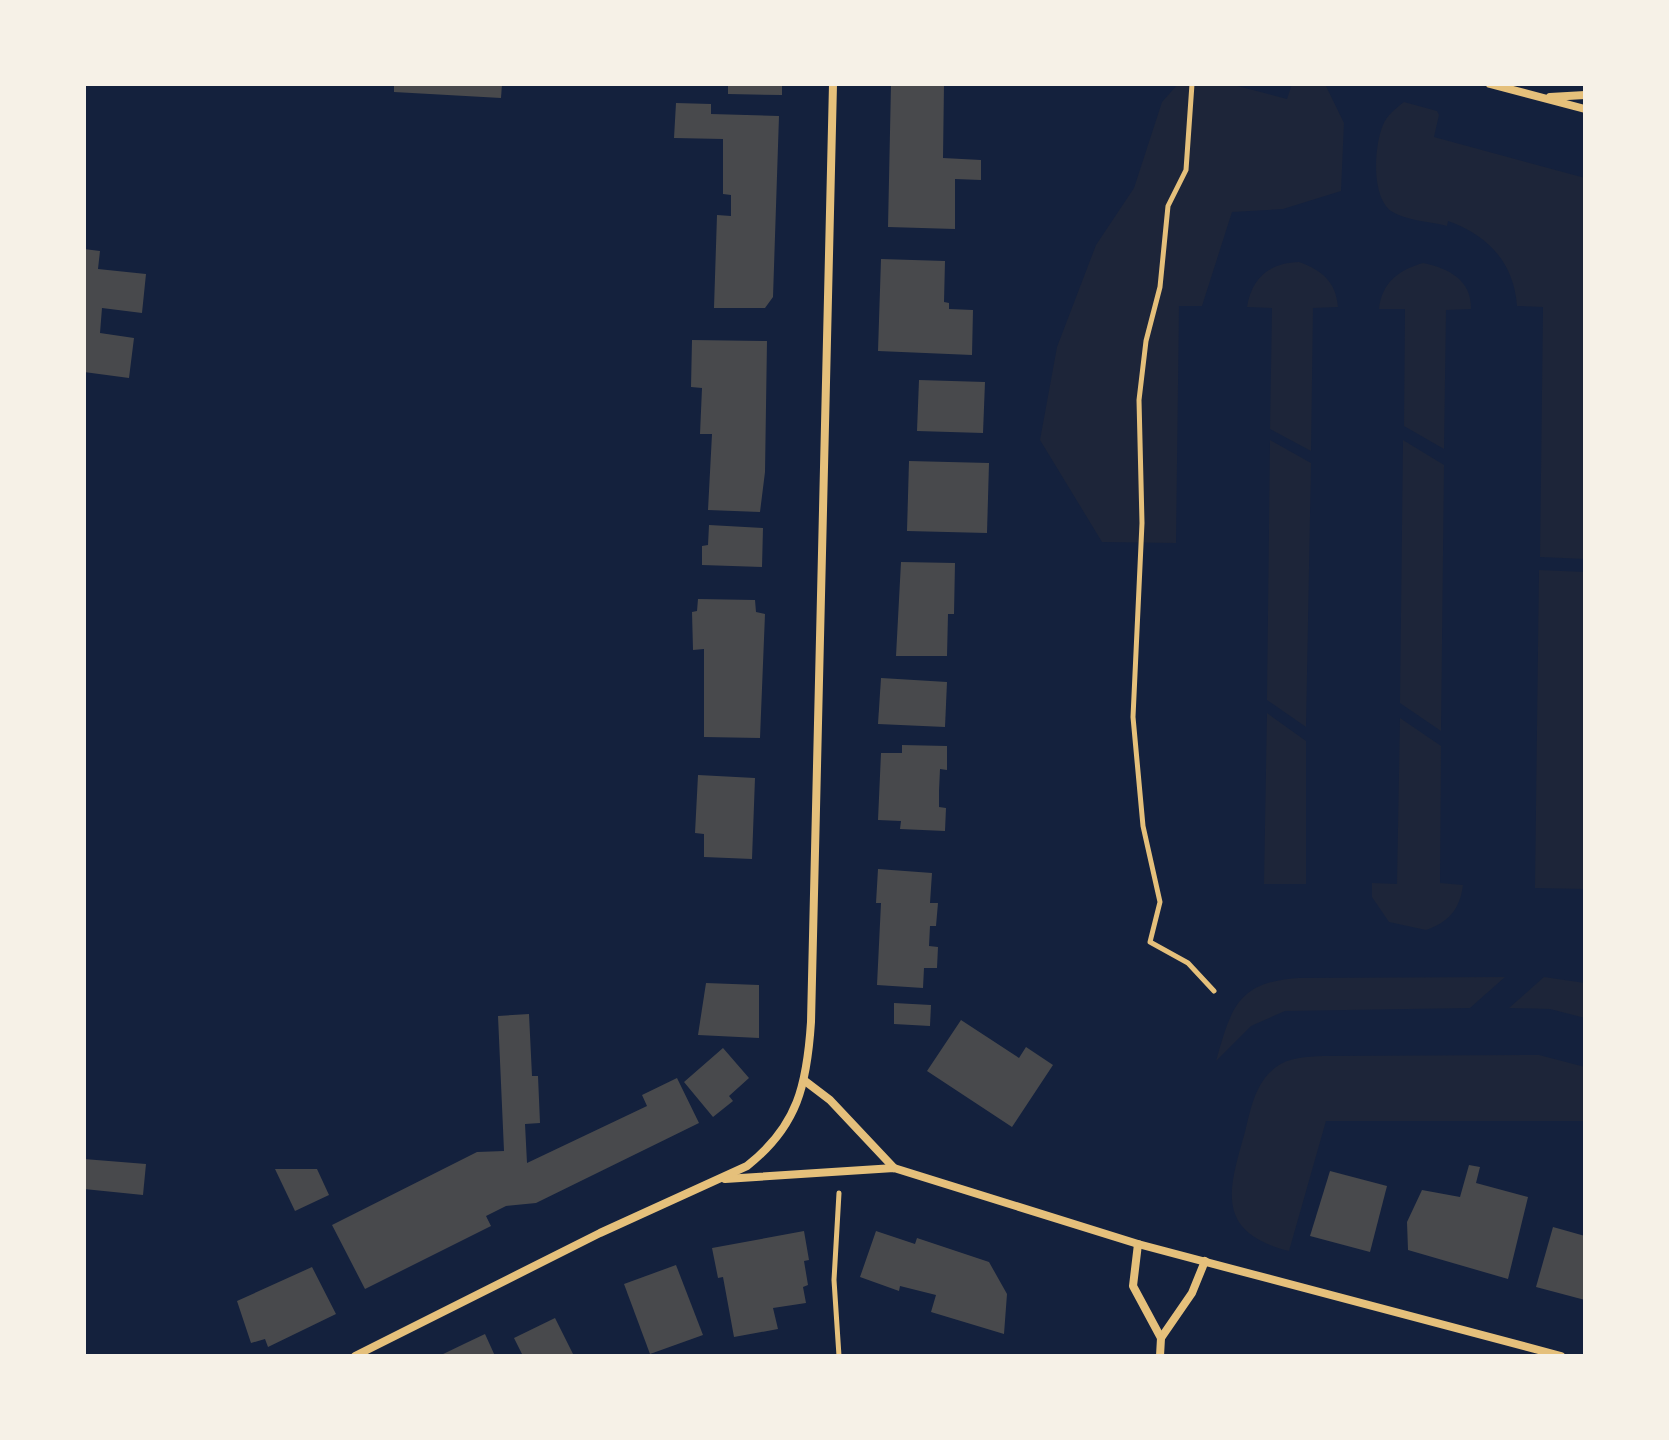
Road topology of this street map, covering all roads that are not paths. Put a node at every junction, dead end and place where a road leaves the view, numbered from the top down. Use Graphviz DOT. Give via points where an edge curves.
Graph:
graph roads {
  1 [pos="833,84"];
  2 [pos="1490,84"];
  3 [pos="1585,95"];
  4 [pos="1540,97"];
  5 [pos="1585,109"];
  6 [pos="805,1081"];
  7 [pos="894,1168"];
  8 [pos="718,1179"];
  9 [pos="1138,1244"];
  10 [pos="1205,1261"];
  11 [pos="1161,1338"];
  12 [pos="355,1356"];
  13 [pos="1160,1356"];
  14 [pos="1561,1356"];
  1 -- 6 [label="street" via="811,1022"];
  2 -- 4 [label="street"];
  3 -- 4 [label="street"];
  4 -- 5 [label="street"];
  6 -- 7 [label="street"];
  6 -- 8 [label="street" via="785,1126 767,1149 747,1166"];
  7 -- 8 [label="street"];
  7 -- 9 [label="street"];
  8 -- 12 [label="street"];
  9 -- 10 [label="street"];
  9 -- 11 [label="street" via="1133,1286"];
  10 -- 11 [label="street" via="1192,1293"];
  10 -- 14 [label="street"];
  11 -- 13 [label="street"];
}
